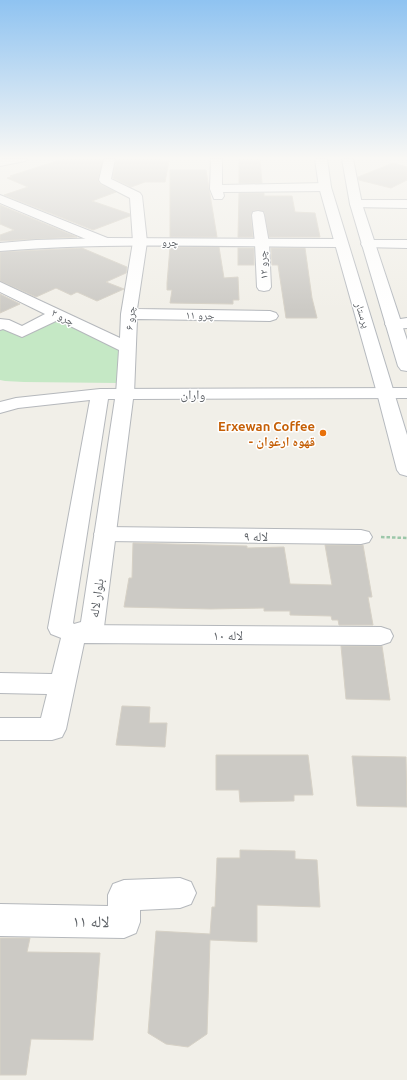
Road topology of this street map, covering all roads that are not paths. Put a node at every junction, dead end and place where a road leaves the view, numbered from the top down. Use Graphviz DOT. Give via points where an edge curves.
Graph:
graph roads {
  1 [pos="25,209"];
  2 [pos="137,209"];
  3 [pos="331,209"];
  4 [pos="358,209"];
  5 [pos="258,215"];
  6 [pos="105,242"];
  7 [pos="140,242"];
  8 [pos="262,243"];
  9 [pos="340,243"];
  10 [pos="368,244"];
  11 [pos="407,244"];
  12 [pos="0,247"];
  13 [pos="0,286"];
  14 [pos="264,287"];
  15 [pos="58,314"];
  16 [pos="130,314"];
  17 [pos="270,316"];
  18 [pos="400,324"];
  19 [pos="0,325"];
  20 [pos="127,348"];
  21 [pos="407,366"];
  22 [pos="0,393"];
  23 [pos="386,393"];
  24 [pos="407,393"];
  25 [pos="100,394"];
  26 [pos="125,394"];
  27 [pos="8,406"];
  28 [pos="407,470"];
  29 [pos="105,534"];
  30 [pos="361,537"];
  31 [pos="74,634"];
  32 [pos="381,636"];
  33 [pos="0,683"];
  34 [pos="63,684"];
  35 [pos="0,729"];
  36 [pos="180,893"];
  37 [pos="0,920"];
  1 -- 6 [label="street"];
  2 -- 7 [label="street, چرو ۶"];
  3 -- 9 [label="street, پرستار"];
  4 -- 10 [label="street, پرستار"];
  5 -- 8 [label="street, چرو ۱۲"];
  6 -- 7 [label="street, چرو"];
  6 -- 12 [label="street, چرو"];
  7 -- 8 [label="street, چرو"];
  7 -- 16 [label="street, چرو ۶"];
  8 -- 9 [label="street, چرو"];
  8 -- 14 [label="street, چرو ۱۲"];
  9 -- 23 [label="street, پرستار"];
  10 -- 11 [label="street"];
  10 -- 18 [label="street, پرستار"];
  13 -- 15 [label="street, چرو ۲"];
  15 -- 19 [label="street" via="22,332"];
  15 -- 20 [label="street, چرو ۲"];
  16 -- 17 [label="street, چرو ۱۱"];
  16 -- 20 [label="street, چرو ۶"];
  18 -- 21 [label="street, پرستار"];
  20 -- 26 [label="street, چرو ۶"];
  22 -- 27 [label="street"];
  23 -- 24 [label="street, واران"];
  23 -- 26 [label="street, واران"];
  23 -- 28 [label="street, پرستار"];
  25 -- 26 [label="street, واران"];
  25 -- 27 [label="street, واران"];
  25 -- 31 [label="street" via="60,628"];
  26 -- 29 [label="street, بلوار لاله"];
  29 -- 30 [label="street, لاله ۹"];
  29 -- 31 [label="street, بلوار لاله" via="92,627"];
  31 -- 32 [label="street, لاله ۱۰"];
  31 -- 34 [label="street"];
  33 -- 34 [label="street"];
  34 -- 35 [label="street" via="52,729"];
  36 -- 37 [label="street, لاله ۱۱" via="124,895 124,922"];
}
